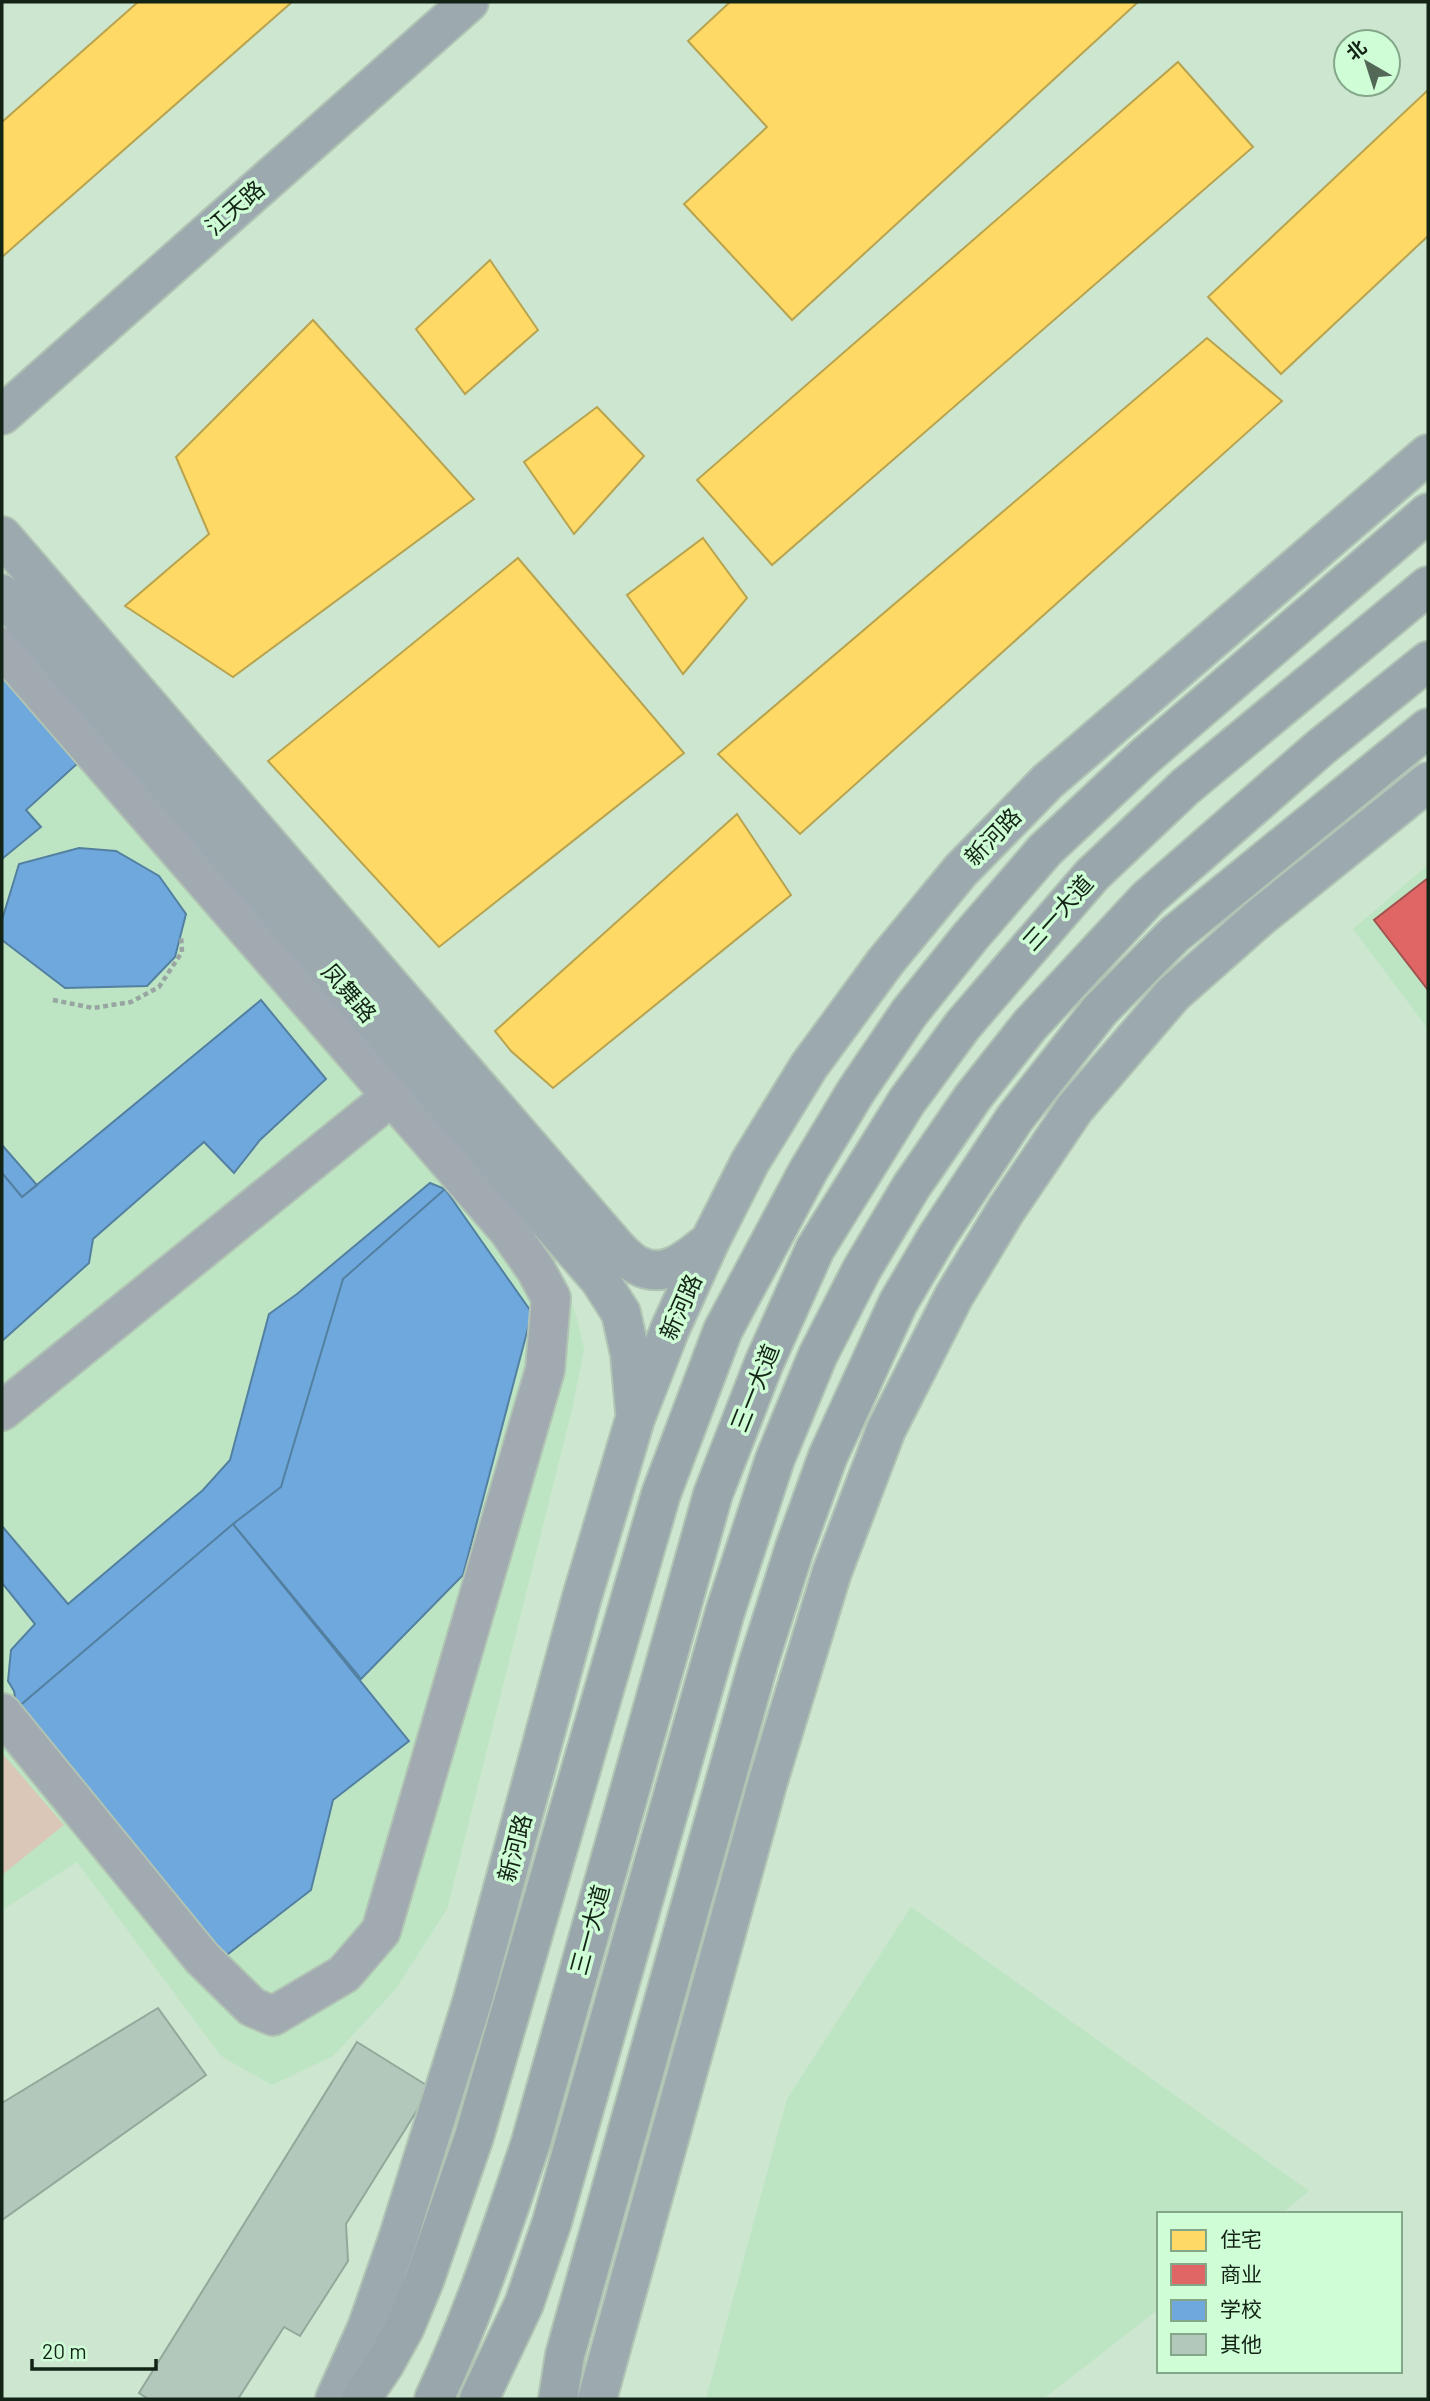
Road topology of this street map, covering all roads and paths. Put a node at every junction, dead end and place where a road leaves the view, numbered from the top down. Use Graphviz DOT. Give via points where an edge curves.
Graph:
graph roads {
  1 [pos="443,2"];
  2 [pos="469,2"];
  3 [pos="2,409"];
  4 [pos="1428,454"];
  5 [pos="1428,513"];
  6 [pos="2,536"];
  7 [pos="1428,586"];
  8 [pos="4,598"];
  9 [pos="2,647"];
  10 [pos="1428,661"];
  11 [pos="1428,728"];
  12 [pos="1428,782"];
  13 [pos="1055,842"];
  14 [pos="181,935"];
  15 [pos="1174,935"];
  16 [pos="986,997"];
  17 [pos="53,1000"];
  18 [pos="1030,1025"];
  19 [pos="392,1096"];
  20 [pos="873,1155"];
  21 [pos="911,1187"];
  22 [pos="710,1241"];
  23 [pos="755,1272"];
  24 [pos="878,1345"];
  25 [pos="2,1411"];
  26 [pos="635,1419"];
  27 [pos="2,1713"];
  28 [pos="335,2399"];
  29 [pos="361,2399"];
  30 [pos="434,2399"];
  31 [pos="479,2399"];
  32 [pos="558,2399"];
  33 [pos="597,2399"];
  1 -- 3 [label="street, 江天路"];
  2 -- 3 [label="street, 江天路"];
  4 -- 22 [label="street, 新河路" via="1048,781 961,870 809,1066 750,1162"];
  5 -- 13 [label="highway" via="1143,758"];
  6 -- 22 [label="street, 凤舞路" via="616,1247 638,1266 665,1270 687,1260"];
  7 -- 16 [label="highway, 三一大道" via="1166,805 1092,874"];
  8 -- 26 [label="street, 凤舞路" via="600,1280 621,1313"];
  9 -- 19 [label="street"];
  10 -- 18 [label="highway, 三一大道" via="1148,898"];
  11 -- 15 [label="highway"];
  12 -- 33 [label="street" via="1173,994 1075,1108 954,1296 886,1430 832,1572 768,1781"];
  13 -- 16 [label="highway"];
  13 -- 23 [label="highway" via="909,1013 808,1171"];
  14 -- 17 [label="path" via="182,952 159,987 131,1002 93,1008"];
  15 -- 18 [label="highway"];
  15 -- 24 [label="highway" via="1100,1010 1015,1118 939,1235"];
  16 -- 20 [label="highway, 三一大道" via="907,1101"];
  18 -- 21 [label="highway, 三一大道"];
  19 -- 25 [label="street"];
  19 -- 27 [label="street" via="509,1230 551,1298 544,1370 381,1931 344,1974 273,2016 251,2007 202,1958"];
  20 -- 23 [label="highway"];
  20 -- 30 [label="highway, 三一大道" via="815,1249 713,1494 531,2142 477,2298"];
  21 -- 24 [label="highway"];
  21 -- 31 [label="highway, 三一大道" via="818,1355 775,1460 725,1612 552,2222 524,2304"];
  22 -- 26 [label="street, 新河路"];
  23 -- 29 [label="highway" via="723,1330 661,1494 474,2137 424,2281 400,2337"];
  24 -- 32 [label="highway" via="828,1456 758,1664 565,2355"];
  26 -- 28 [label="street, 新河路" via="473,1999 384,2279"];
}
